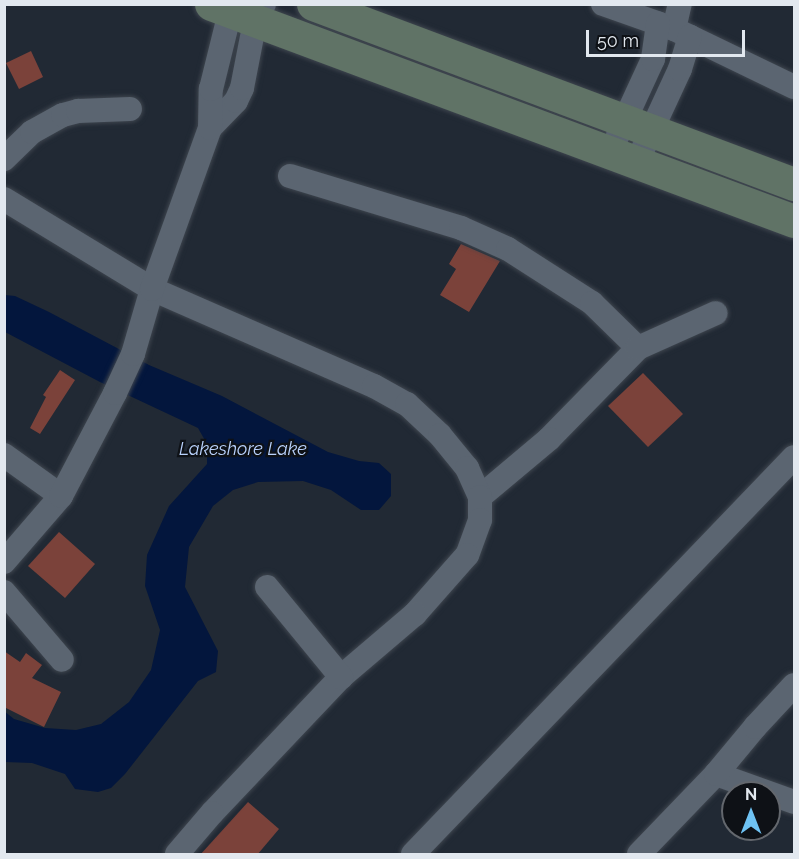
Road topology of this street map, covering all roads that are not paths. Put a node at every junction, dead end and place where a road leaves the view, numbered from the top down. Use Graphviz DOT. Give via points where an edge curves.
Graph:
graph roads {
  1 [pos="313,4"];
  2 [pos="603,4"];
  3 [pos="680,4"];
  4 [pos="238,9"];
  5 [pos="674,30"];
  6 [pos="792,79"];
  7 [pos="130,109"];
  8 [pos="638,126"];
  9 [pos="623,157"];
  10 [pos="4,159"];
  11 [pos="290,176"];
  12 [pos="795,184"];
  13 [pos="4,199"];
  14 [pos="795,221"];
  15 [pos="152,289"];
  16 [pos="716,313"];
  17 [pos="638,348"];
  18 [pos="4,455"];
  19 [pos="795,457"];
  20 [pos="61,496"];
  21 [pos="480,497"];
  22 [pos="4,562"];
  23 [pos="267,587"];
  24 [pos="4,592"];
  25 [pos="62,660"];
  26 [pos="341,677"];
  27 [pos="795,685"];
  28 [pos="716,774"];
  29 [pos="795,802"];
  30 [pos="177,855"];
  31 [pos="413,855"];
  32 [pos="639,855"];
  1 -- 8 [label="street"];
  2 -- 5 [label="street"];
  3 -- 5 [label="street"];
  4 -- 9 [label="street"];
  4 -- 15 [label="street" via="211,89 210,128"];
  5 -- 6 [label="street"];
  5 -- 8 [label="street" via="653,59"];
  5 -- 8 [label="street" via="680,69"];
  7 -- 10 [label="street" via="63,115 32,132"];
  8 -- 9 [label="street"];
  8 -- 12 [label="street"];
  9 -- 14 [label="street"];
  11 -- 17 [label="street" via="461,228 508,249 592,303"];
  13 -- 15 [label="street"];
  15 -- 20 [label="street" via="133,354 116,393"];
  15 -- 21 [label="street" via="374,386 406,404 440,435 466,468"];
  16 -- 17 [label="street"];
  17 -- 21 [label="street" via="549,439"];
  18 -- 20 [label="street"];
  19 -- 31 [label="street"];
  20 -- 22 [label="street"];
  21 -- 26 [label="street" via="480,520 466,555 415,614"];
  23 -- 26 [label="street"];
  24 -- 25 [label="street"];
  26 -- 30 [label="street"];
  27 -- 28 [label="street"];
  28 -- 29 [label="street"];
  28 -- 32 [label="street"];
}
